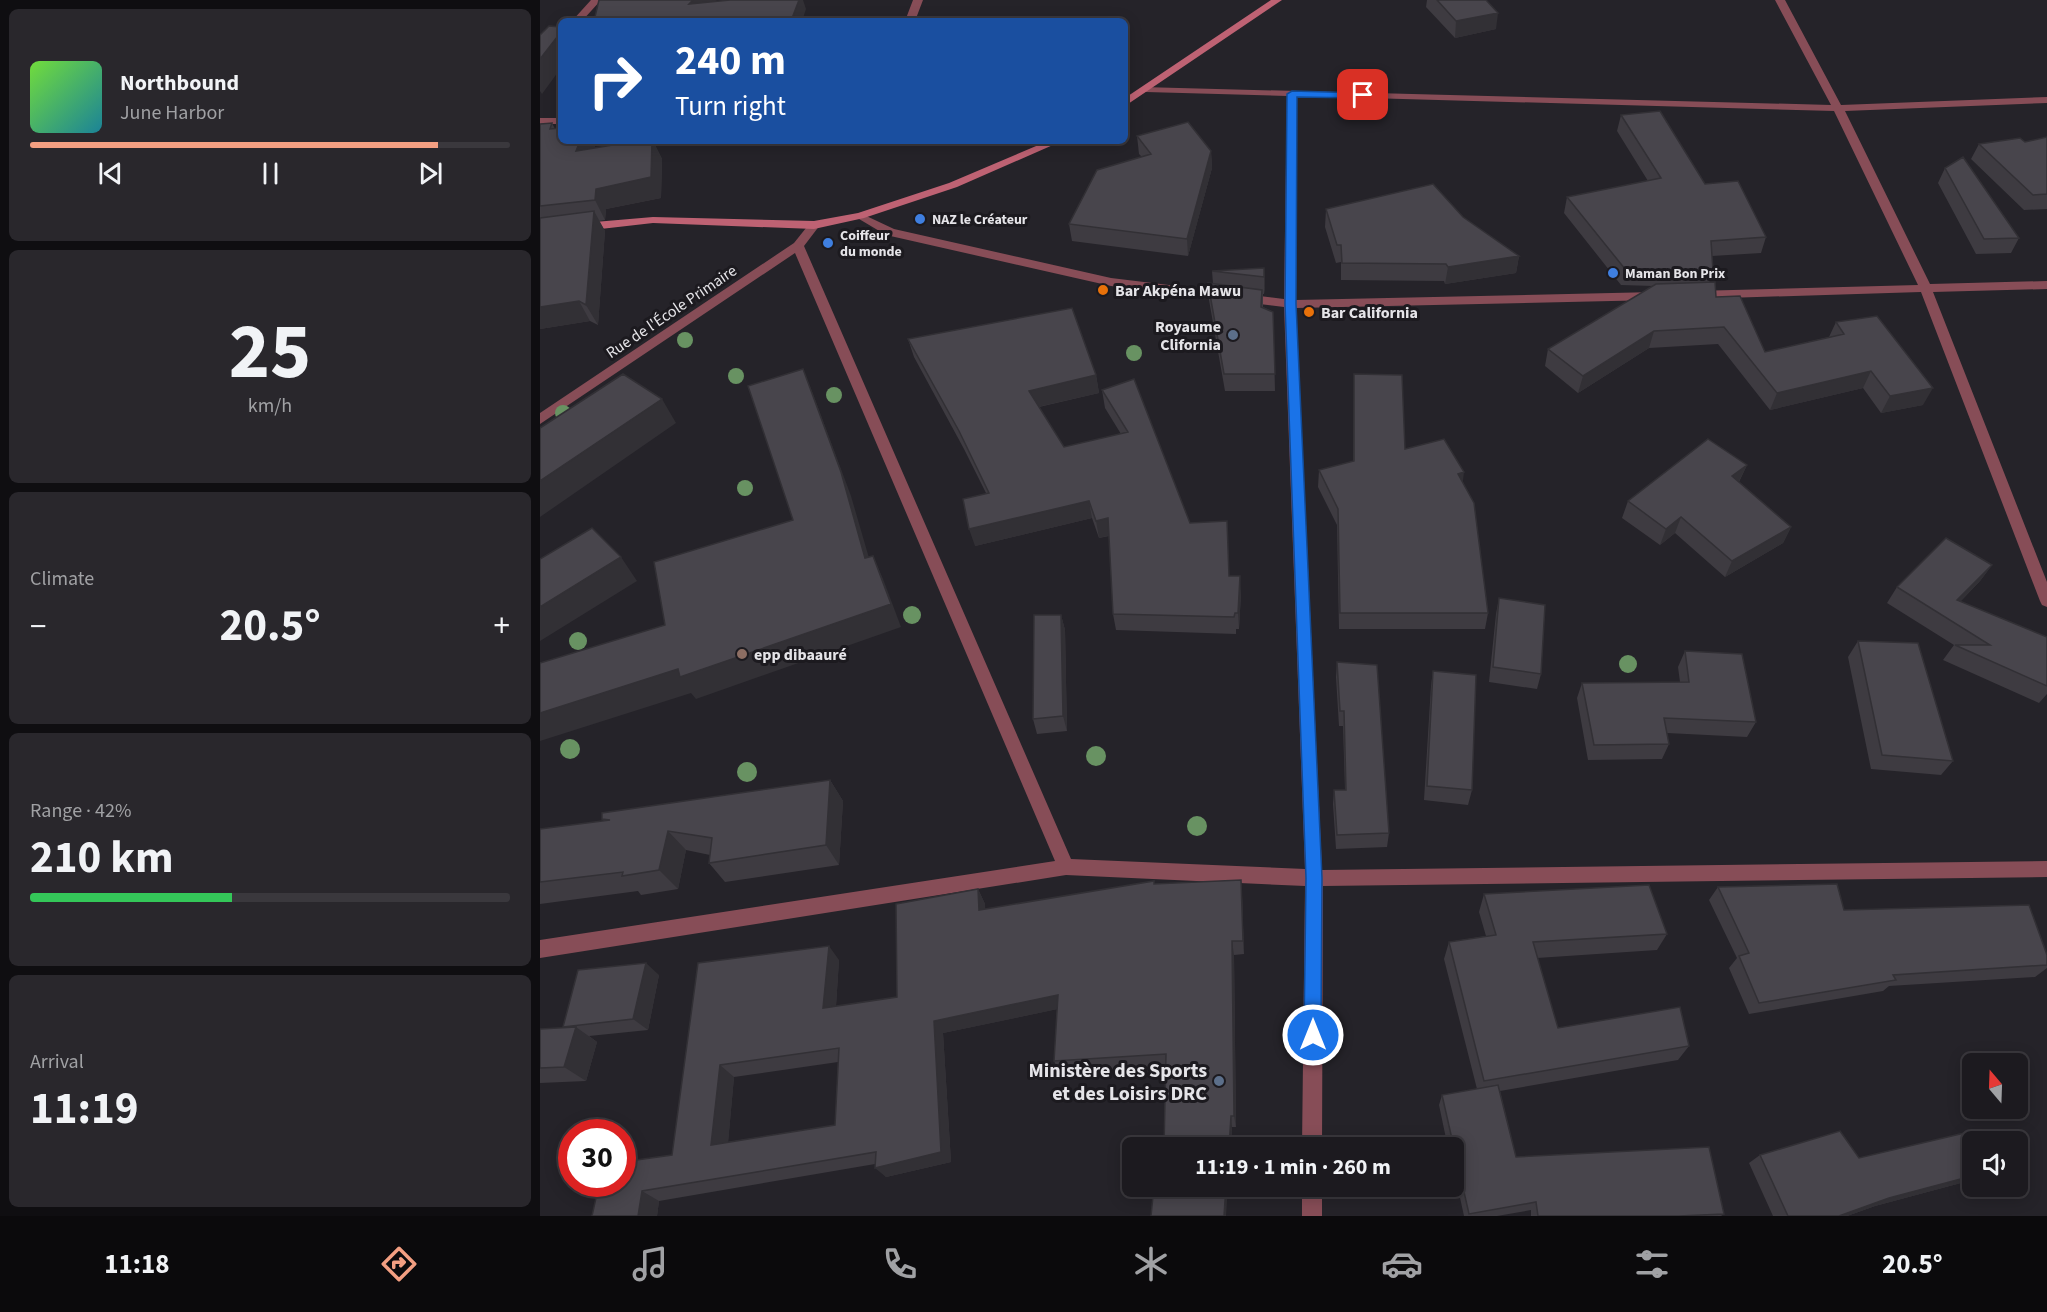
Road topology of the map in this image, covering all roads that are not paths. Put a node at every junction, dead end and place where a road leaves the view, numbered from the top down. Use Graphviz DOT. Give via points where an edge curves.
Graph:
graph roads {
  1 [pos="596,0"];
  2 [pos="918,0"];
  3 [pos="1277,0"];
  4 [pos="1780,0"];
  5 [pos="580,18"];
  6 [pos="911,18"];
  7 [pos="1146,89"];
  8 [pos="1292,94"];
  9 [pos="2047,100"];
  10 [pos="1128,101"];
  11 [pos="1838,108"];
  12 [pos="540,121"];
  13 [pos="558,121"];
  14 [pos="1050,144"];
  15 [pos="860,216"];
  16 [pos="814,225"];
  17 [pos="573,228"];
  18 [pos="798,246"];
  19 [pos="2047,285"];
  20 [pos="1926,289"];
  21 [pos="1290,304"];
  22 [pos="540,419"];
  23 [pos="2047,601"];
  24 [pos="1066,867"];
  25 [pos="2047,868"];
  26 [pos="1314,878"];
  27 [pos="540,949"];
  28 [pos="1312,1137"];
  29 [pos="1312,1197"];
  30 [pos="1312,1216"];
  1 -- 5 [label="street"];
  2 -- 6 [label="street"];
  3 -- 7 [label="main road"];
  4 -- 11 [label="street"];
  7 -- 8 [label="street"];
  7 -- 10 [label="main road"];
  8 -- 11 [label="street"];
  8 -- 21 [label="street"];
  9 -- 11 [label="street"];
  11 -- 20 [label="street"];
  12 -- 13 [label="street"];
  14 -- 15 [label="main road" via="953,185"];
  15 -- 16 [label="main road"];
  15 -- 21 [label="street" via="890,232 1112,282"];
  16 -- 17 [label="main road" via="653,220"];
  16 -- 18 [label="street, Rue de l'École Primaire"];
  18 -- 22 [label="street, Rue de l'École Primaire"];
  18 -- 24 [label="street"];
  19 -- 20 [label="street"];
  20 -- 21 [label="street"];
  20 -- 23 [label="street"];
  21 -- 26 [label="street"];
  24 -- 26 [label="street"];
  24 -- 27 [label="street"];
  25 -- 26 [label="street"];
  26 -- 28 [label="street"];
  29 -- 30 [label="street"];
}
